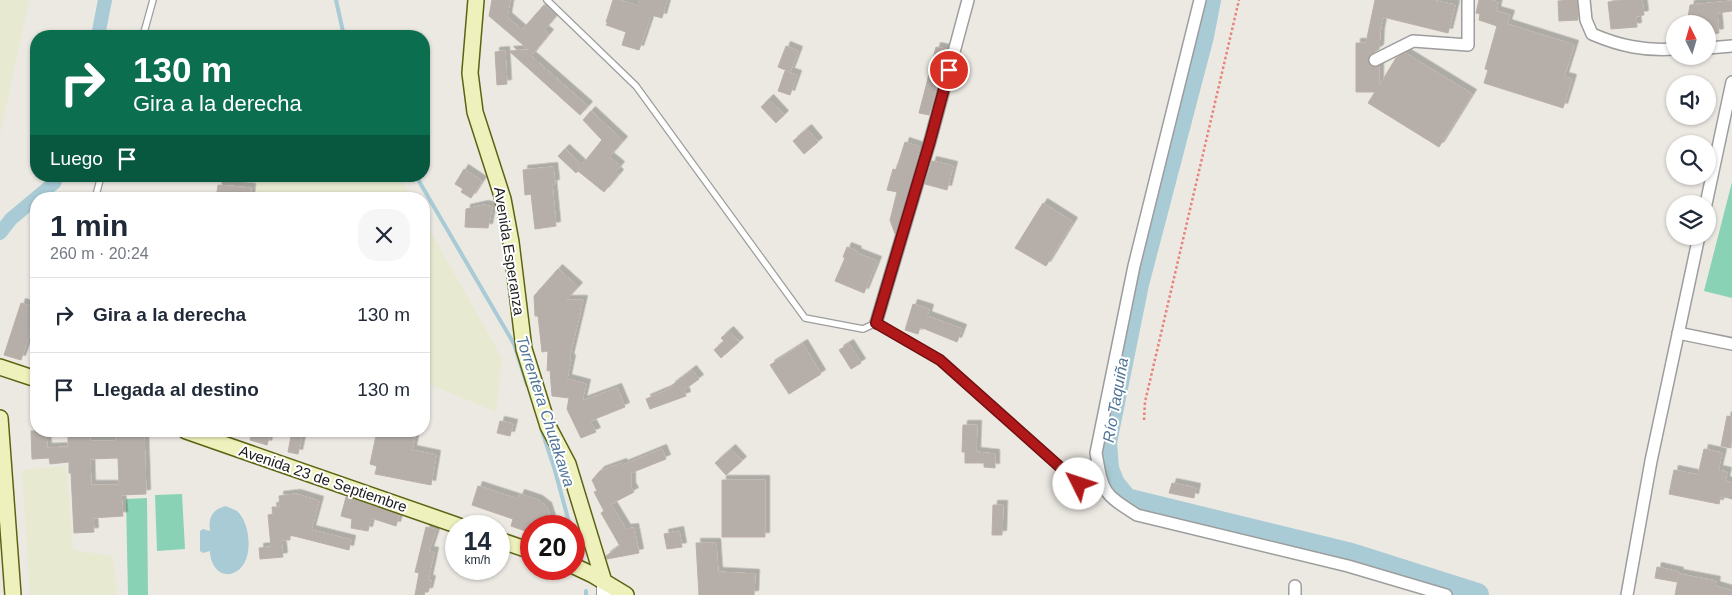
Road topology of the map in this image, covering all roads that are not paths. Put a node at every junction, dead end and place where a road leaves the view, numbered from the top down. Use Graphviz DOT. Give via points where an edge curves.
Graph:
graph roads {
  1 [pos="153,0"];
  2 [pos="476,0"];
  3 [pos="547,0"];
  4 [pos="968,0"];
  5 [pos="1200,0"];
  6 [pos="1468,0"];
  7 [pos="1584,0"];
  8 [pos="145,30"];
  9 [pos="1732,46"];
  10 [pos="1716,47"];
  11 [pos="1666,49"];
  12 [pos="1375,60"];
  13 [pos="1732,82"];
  14 [pos="1708,195"];
  15 [pos="1697,245"];
  16 [pos="876,323"];
  17 [pos="1678,333"];
  18 [pos="1732,344"];
  19 [pos="0,367"];
  20 [pos="30,377"];
  21 [pos="0,418"];
  22 [pos="203,437"];
  23 [pos="1079,484"];
  24 [pos="445,521"];
  25 [pos="585,574"];
  26 [pos="600,584"];
  27 [pos="13,595"];
  28 [pos="626,595"];
  29 [pos="1446,595"];
  30 [pos="1627,595"];
  1 -- 8 [label="lane"];
  2 -- 26 [label="main road, Avenida Esperanza" via="470,73 475,112 503,199 524,349 548,426 568,464"];
  3 -- 16 [label="lane" via="636,86 806,318 864,329"];
  4 -- 16 [label="street"];
  5 -- 29 [label="street" via="1134,266 1096,453 1101,483 1114,501 1137,515 1348,566"];
  6 -- 12 [label="street" via="1468,45 1413,41"];
  7 -- 11 [label="street" via="1586,20 1592,34 1610,42"];
  9 -- 10 [label="street"];
  13 -- 14 [label="street"];
  15 -- 17 [label="street"];
  16 -- 23 [label="lane" via="940,360"];
  17 -- 18 [label="street"];
  17 -- 30 [label="street"];
  19 -- 20 [label="main road"];
  21 -- 27 [label="main road"];
  22 -- 24 [label="main road, Avenida 23 de Septiembre"];
  25 -- 26 [label="main road"];
  26 -- 28 [label="main road"];
}
